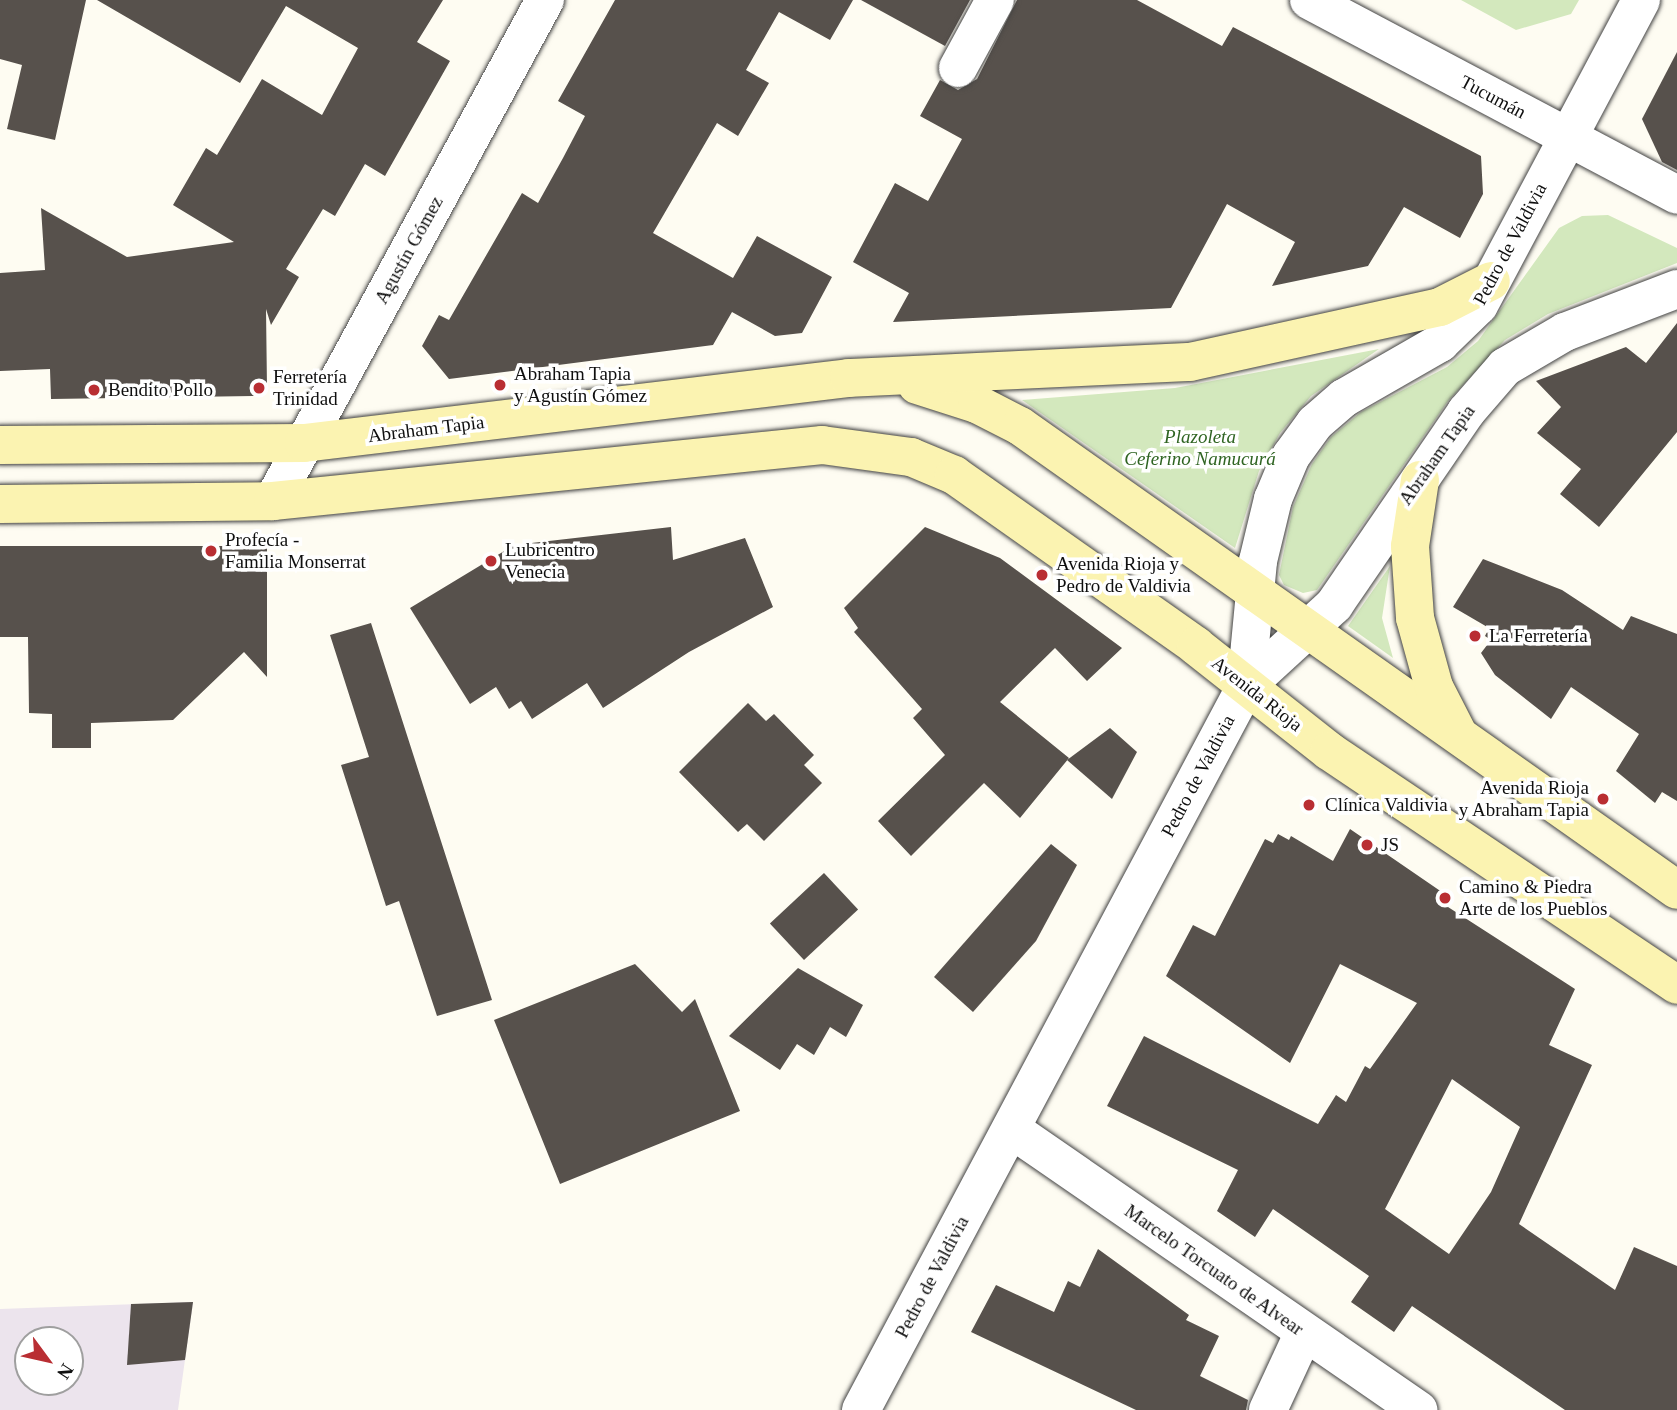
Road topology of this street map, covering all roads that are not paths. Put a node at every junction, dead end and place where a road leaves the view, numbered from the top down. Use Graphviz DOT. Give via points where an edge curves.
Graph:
graph roads {
  1 [pos="545,0"];
  2 [pos="995,0"];
  3 [pos="1309,0"];
  4 [pos="1641,0"];
  5 [pos="958,68"];
  6 [pos="1568,137"];
  7 [pos="1677,195"];
  8 [pos="1491,281"];
  9 [pos="1677,289"];
  10 [pos="849,378"];
  11 [pos="304,443"];
  12 [pos="0,445"];
  13 [pos="1420,480"];
  14 [pos="273,501"];
  15 [pos="0,505"];
  16 [pos="1255,593"];
  17 [pos="1307,630"];
  18 [pos="1247,686"];
  19 [pos="1461,738"];
  20 [pos="1677,890"];
  21 [pos="1677,985"];
  22 [pos="1011,1129"];
  23 [pos="1304,1332"];
  24 [pos="861,1410"];
  25 [pos="1268,1410"];
  26 [pos="1418,1410"];
  1 -- 11 [label="street, Agustín Gómez"];
  2 -- 5 [label="street"];
  3 -- 6 [label="street, Tucumán"];
  4 -- 6 [label="street, Pedro de Valdivia"];
  6 -- 7 [label="street, Tucumán"];
  6 -- 8 [label="street, Pedro de Valdivia"];
  8 -- 10 [label="main road" via="1431,310 1190,362"];
  8 -- 16 [label="street, Pedro de Valdivia" via="1479,305 1457,329 1344,398 1300,443 1273,499"];
  9 -- 13 [label="street, Abraham Tapia" via="1565,332 1522,354 1476,400"];
  10 -- 11 [label="main road, Abraham Tapia"];
  10 -- 16 [label="main road" via="926,387 1002,416"];
  11 -- 12 [label="main road, Abraham Tapia"];
  11 -- 14 [label="street, Agustín Gómez"];
  13 -- 17 [label="street, Abraham Tapia" via="1334,605"];
  13 -- 19 [label="main road" via="1410,546 1415,618 1434,687"];
  14 -- 15 [label="main road"];
  14 -- 18 [label="main road, Avenida Rioja" via="822,445 887,451 954,475"];
  16 -- 17 [label="main road"];
  16 -- 18 [label="street, Pedro de Valdivia"];
  17 -- 18 [label="street, Abraham Tapia"];
  17 -- 19 [label="main road"];
  18 -- 21 [label="main road, Avenida Rioja" via="1329,751"];
  18 -- 22 [label="street, Pedro de Valdivia"];
  19 -- 20 [label="main road"];
  22 -- 23 [label="street, Marcelo Torcuato de Alvear"];
  22 -- 24 [label="street, Pedro de Valdivia"];
  23 -- 25 [label="street"];
  23 -- 26 [label="street, Marcelo Torcuato de Alvear"];
}
